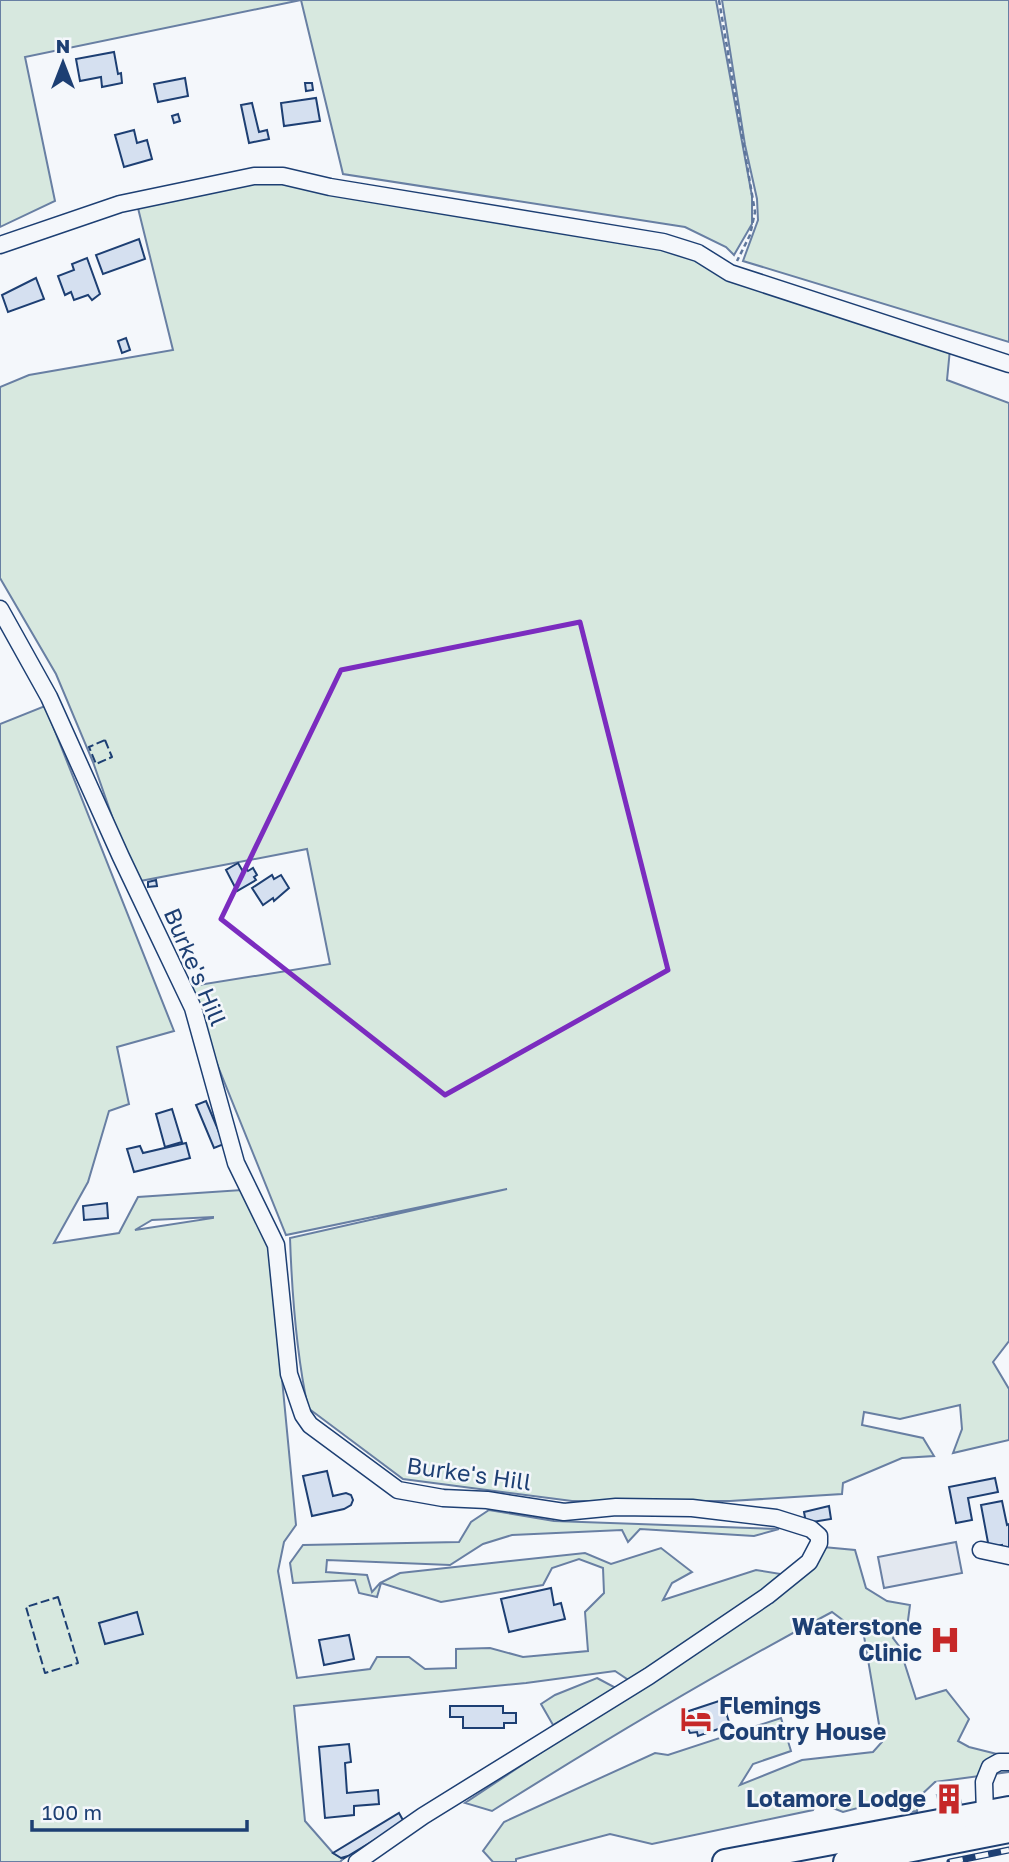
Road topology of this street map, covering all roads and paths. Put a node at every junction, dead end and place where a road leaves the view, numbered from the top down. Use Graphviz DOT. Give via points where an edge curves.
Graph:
graph roads {
  1 [pos="719,0"];
  2 [pos="0,245"];
  3 [pos="730,273"];
  4 [pos="1009,364"];
  5 [pos="0,608"];
  6 [pos="981,1550"];
  7 [pos="1009,1556"];
  8 [pos="1009,1762"];
  9 [pos="997,1812"];
  10 [pos="1009,1830"];
  11 [pos="357,1862"];
  12 [pos="725,1862"];
  13 [pos="846,1862"];
  1 -- 3 [label="path" via="755,212 750,235"];
  2 -- 3 [label="street" via="120,204 254,176 283,176 663,242 698,253"];
  3 -- 4 [label="street"];
  5 -- 11 [label="street, Burke's Hill" via="49,697 193,1007 236,1163 276,1245 289,1374 310,1425 398,1490 564,1511 692,1508 776,1518 819,1536 809,1562 767,1596"];
  6 -- 7 [label="street"];
  8 -- 9 [label="street" via="990,1767 984,1782"];
  9 -- 12 [label="highway"];
  10 -- 13 [label="highway"];
}
